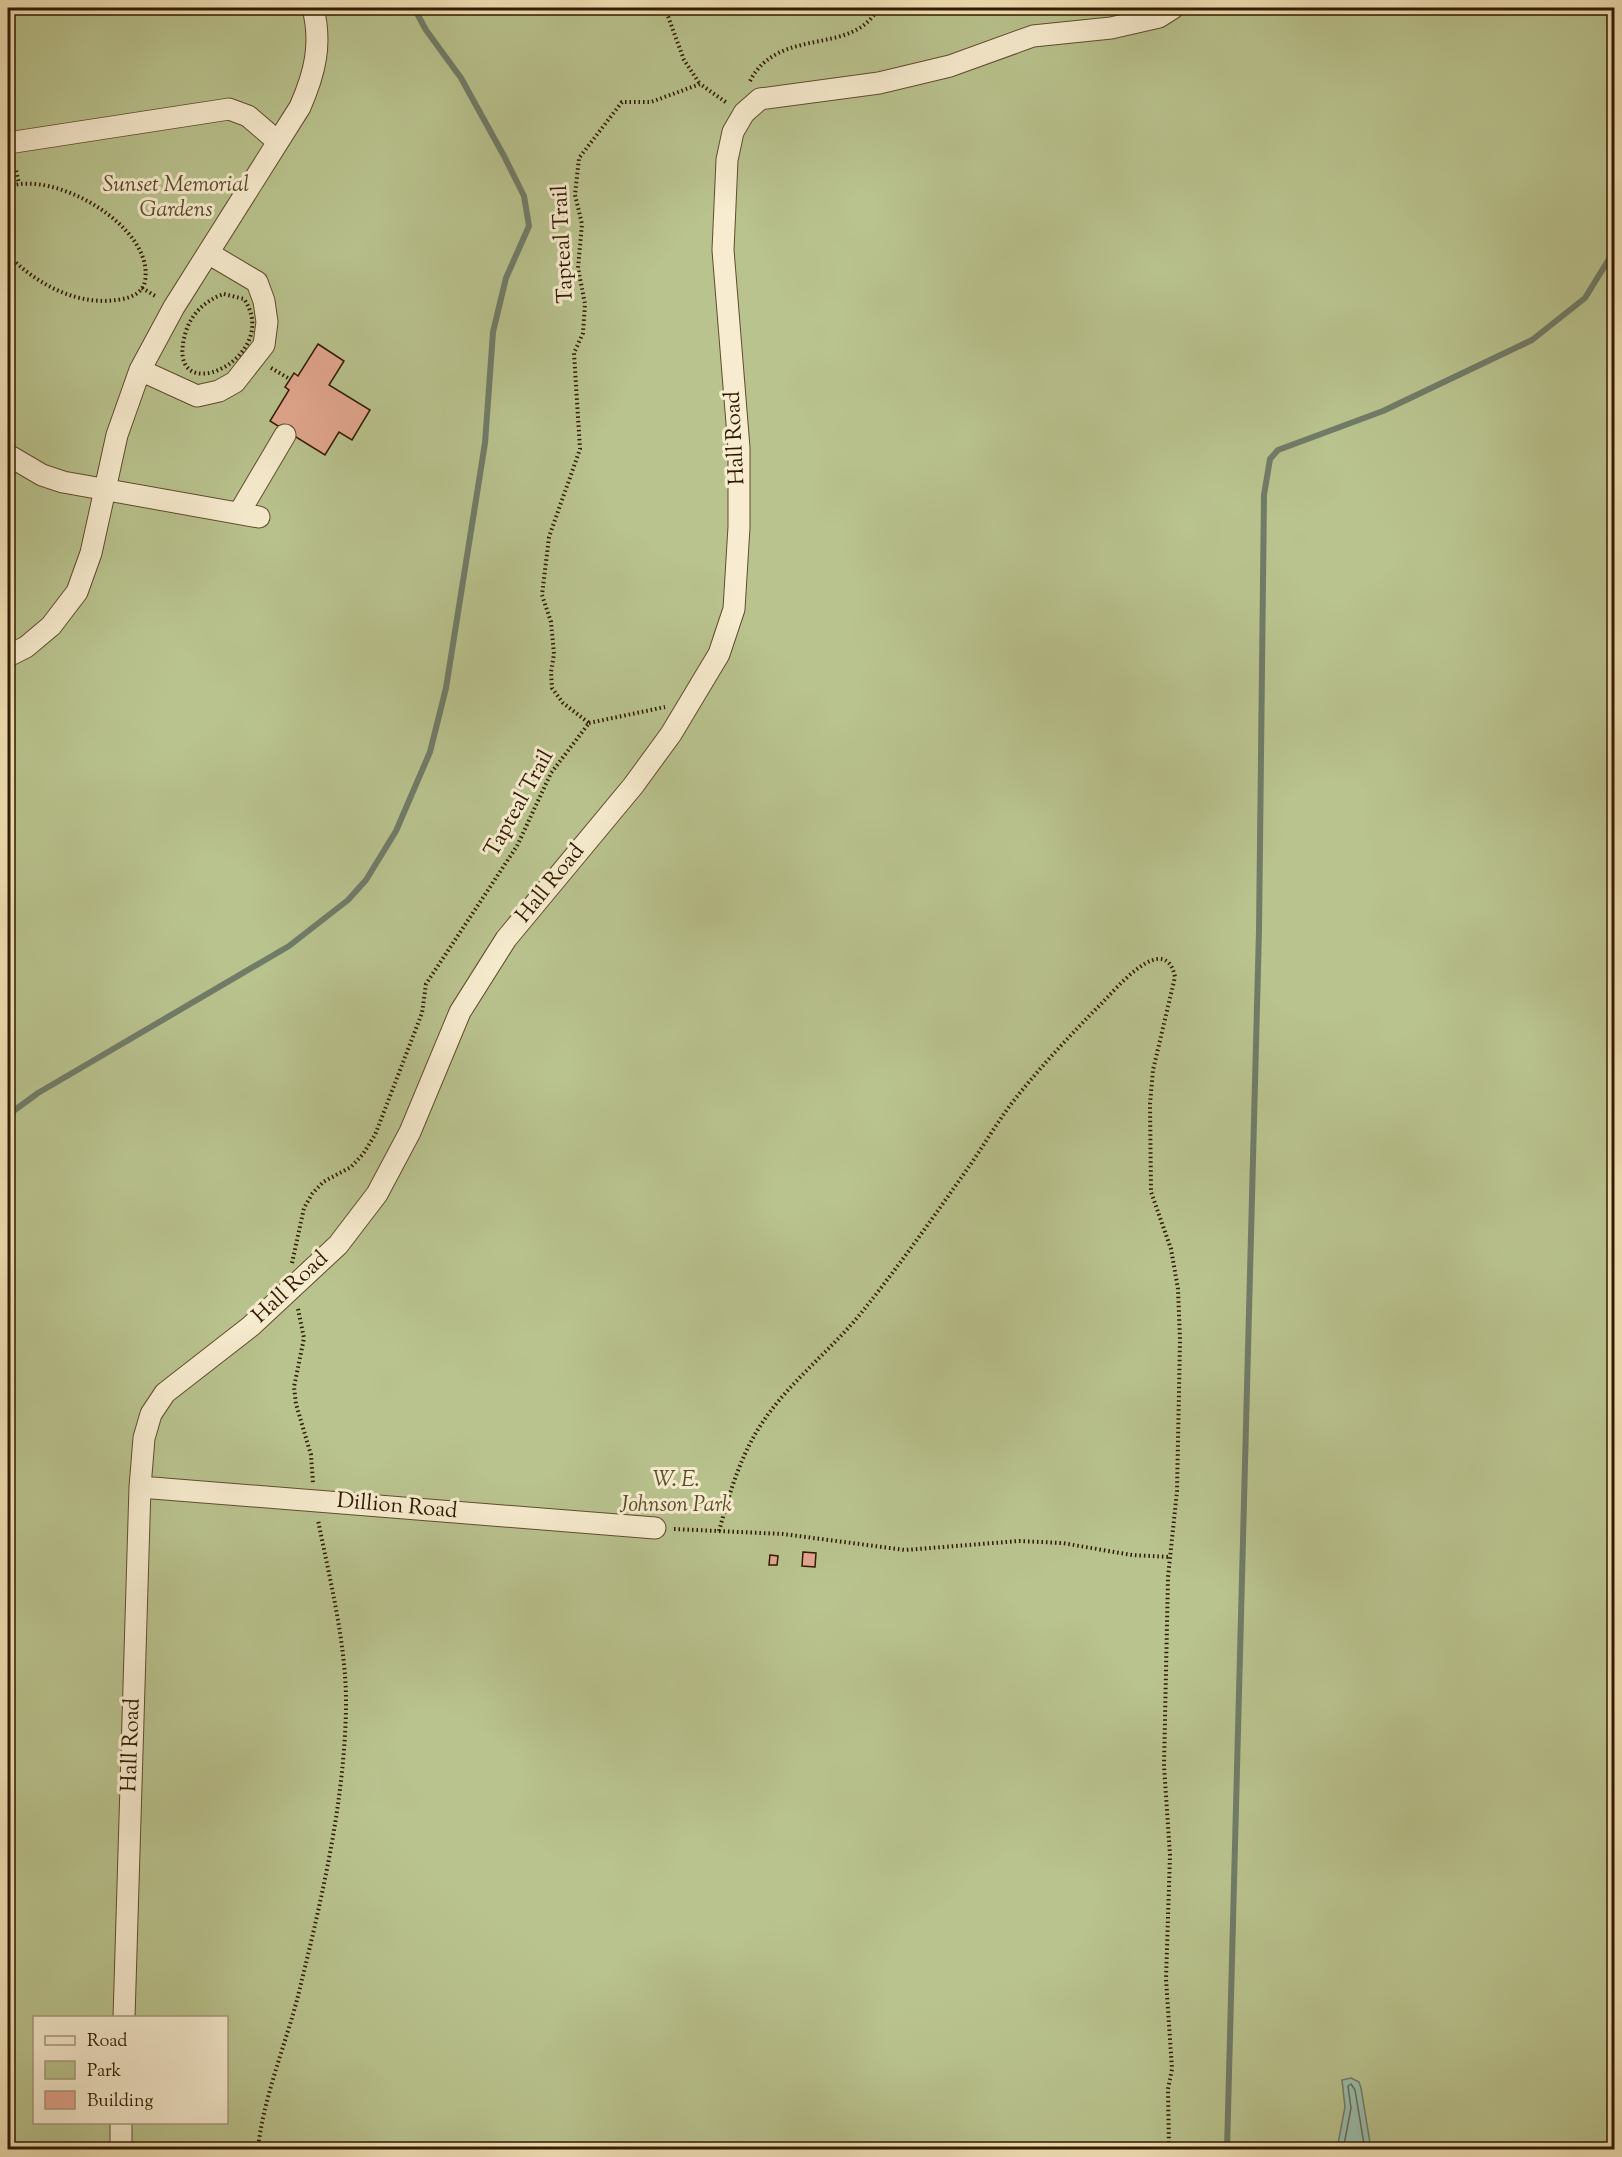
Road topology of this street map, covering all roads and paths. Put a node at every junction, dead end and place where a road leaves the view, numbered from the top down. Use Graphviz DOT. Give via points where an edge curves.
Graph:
graph roads {
  1 [pos="313,8"];
  2 [pos="665,8"];
  3 [pos="878,8"];
  4 [pos="1173,8"];
  5 [pos="699,84"];
  6 [pos="744,113"];
  7 [pos="277,141"];
  8 [pos="8,143"];
  9 [pos="8,172"];
  10 [pos="19,184"];
  11 [pos="8,187"];
  12 [pos="208,253"];
  13 [pos="8,255"];
  14 [pos="192,318"];
  15 [pos="140,370"];
  16 [pos="285,435"];
  17 [pos="8,454"];
  18 [pos="103,490"];
  19 [pos="8,656"];
  20 [pos="691,702"];
  21 [pos="589,723"];
  22 [pos="295,1284"];
  23 [pos="140,1487"];
  24 [pos="314,1501"];
  25 [pos="655,1528"];
  26 [pos="719,1531"];
  27 [pos="1170,1557"];
  28 [pos="124,2016"];
  29 [pos="121,2124"];
  30 [pos="121,2150"];
  31 [pos="258,2150"];
  32 [pos="1169,2150"];
  1 -- 7 [label="street" via="318,34 314,73 300,107"];
  2 -- 5 [label="path" via="684,60"];
  3 -- 6 [label="path" via="860,30 775,53 754,75 745,92"];
  4 -- 6 [label="street" via="1159,17 1111,28 1033,36 950,66 879,82 780,94 760,99"];
  5 -- 6 [label="path"];
  5 -- 21 [label="path, Tapteal Trail" via="651,102 622,102 579,158 575,195 582,224 578,268 585,304 584,333 574,353 580,449 549,537 542,595 555,654 552,688 563,703"];
  6 -- 20 [label="street, Hall Road" via="733,132 727,160 723,250 739,448 740,527 734,609 719,654"];
  7 -- 8 [label="street" via="248,116 229,109"];
  7 -- 12 [label="street"];
  9 -- 10 [label="path" via="16,170"];
  10 -- 11 [label="path"];
  10 -- 13 [label="path" via="61,188 99,207 130,237 145,279 140,292 127,298 84,300 54,289"];
  12 -- 15 [label="street"];
  12 -- 15 [label="street" via="257,282 267,322 264,345 235,382 197,396"];
  14 -- 14 [label="path" via="183,342 184,361 189,369 207,375 226,368 249,336 249,307 244,299 224,294 207,302"];
  15 -- 18 [label="street"];
  16 -- 18 [label="street" via="249,515"];
  17 -- 18 [label="street" via="42,475"];
  18 -- 19 [label="street" via="91,553 77,592 51,626"];
  20 -- 21 [label="path"];
  20 -- 22 [label="street, Hall Road" via="633,786 506,939 460,1012 410,1132 377,1194 338,1245"];
  21 -- 22 [label="path, Tapteal Trail" via="551,773 517,846 426,984 422,1013 375,1135 351,1167 323,1182 304,1208 291,1258"];
  22 -- 23 [label="street, Hall Road" via="251,1326 165,1393 151,1414 144,1438"];
  22 -- 24 [label="path, Tapteal Trail" via="304,1338 294,1387 311,1455"];
  23 -- 24 [label="street, Dillion Road"];
  23 -- 28 [label="street, Hall Road"];
  24 -- 25 [label="street, Dillion Road"];
  24 -- 31 [label="path, Tapteal Trail" via="340,1644 346,1707 343,1761 332,1846"];
  25 -- 26 [label="path"];
  26 -- 27 [label="path" via="812,1537 905,1550 1019,1541"];
  26 -- 27 [label="path" via="734,1480 754,1436 786,1394 865,1308 1018,1095 1136,969 1157,958 1173,969 1175,977 1153,1070 1150,1104 1151,1192 1171,1249 1178,1289 1177,1491"];
  27 -- 32 [label="path" via="1164,1766 1170,1856 1166,1979 1172,2069 1168,2089"];
  29 -- 30 [label="street"];
}
